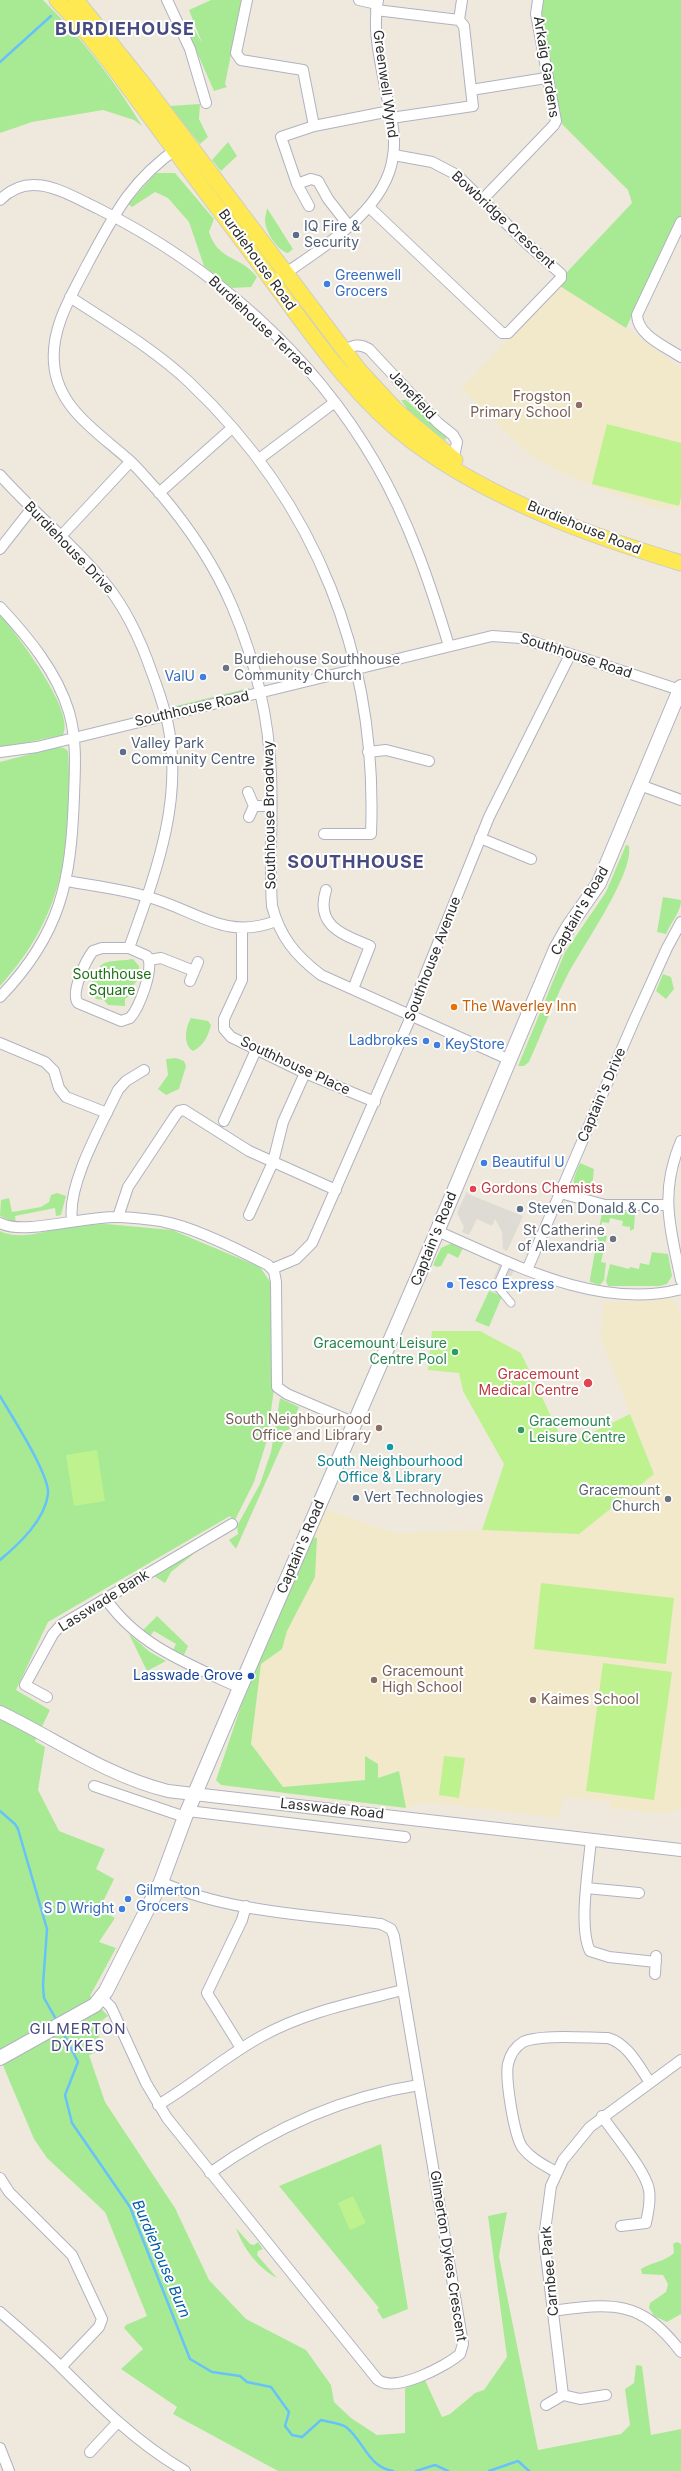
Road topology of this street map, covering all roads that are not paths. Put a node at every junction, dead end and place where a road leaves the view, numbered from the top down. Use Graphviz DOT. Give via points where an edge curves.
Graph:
graph roads {
  1 [pos="56,0"];
  2 [pos="76,0"];
  3 [pos="166,0"];
  4 [pos="247,0"];
  5 [pos="359,0"];
  6 [pos="462,0"];
  7 [pos="538,0"];
  8 [pos="377,5"];
  9 [pos="459,20"];
  10 [pos="546,78"];
  11 [pos="471,90"];
  12 [pos="206,103"];
  13 [pos="390,115"];
  14 [pos="314,126"];
  15 [pos="188,141"];
  16 [pos="175,150"];
  17 [pos="394,155"];
  18 [pos="297,184"];
  19 [pos="0,200"];
  20 [pos="482,200"];
  21 [pos="309,206"];
  22 [pos="370,208"];
  23 [pos="113,217"];
  24 [pos="681,222"];
  25 [pos="349,226"];
  26 [pos="286,272"];
  27 [pos="273,282"];
  28 [pos="70,296"];
  29 [pos="344,351"];
  30 [pos="681,357"];
  31 [pos="336,402"];
  32 [pos="232,428"];
  33 [pos="259,459"];
  34 [pos="448,460"];
  35 [pos="130,462"];
  36 [pos="0,474"];
  37 [pos="159,493"];
  38 [pos="32,508"];
  39 [pos="61,536"];
  40 [pos="0,549"];
  41 [pos="681,563"];
  42 [pos="0,607"];
  43 [pos="449,646"];
  44 [pos="570,655"];
  45 [pos="356,668"];
  46 [pos="680,688"];
  47 [pos="262,693"];
  48 [pos="166,715"];
  49 [pos="74,737"];
  50 [pos="0,752"];
  51 [pos="368,752"];
  52 [pos="430,761"];
  53 [pos="640,785"];
  54 [pos="248,792"];
  55 [pos="681,800"];
  56 [pos="254,806"];
  57 [pos="271,806"];
  58 [pos="249,817"];
  59 [pos="324,834"];
  60 [pos="480,838"];
  61 [pos="531,859"];
  62 [pos="67,881"];
  63 [pos="326,890"];
  64 [pos="148,897"];
  65 [pos="276,921"];
  66 [pos="681,922"];
  67 [pos="242,929"];
  68 [pos="129,948"];
  69 [pos="149,960"];
  70 [pos="190,981"];
  71 [pos="352,989"];
  72 [pos="0,997"];
  73 [pos="411,1015"];
  74 [pos="0,1043"];
  75 [pos="256,1050"];
  76 [pos="510,1060"];
  77 [pos="144,1070"];
  78 [pos="305,1073"];
  79 [pos="375,1102"];
  80 [pos="107,1113"];
  81 [pos="224,1121"];
  82 [pos="681,1142"];
  83 [pos="273,1162"];
  84 [pos="336,1190"];
  85 [pos="560,1193"];
  86 [pos="668,1205"];
  87 [pos="248,1215"];
  88 [pos="118,1217"];
  89 [pos="72,1220"];
  90 [pos="0,1223"];
  91 [pos="437,1231"];
  92 [pos="508,1261"];
  93 [pos="272,1269"];
  94 [pos="527,1270"];
  95 [pos="681,1280"];
  96 [pos="681,1289"];
  97 [pos="511,1303"];
  98 [pos="354,1423"];
  99 [pos="230,1528"];
  100 [pos="106,1599"];
  101 [pos="240,1688"];
  102 [pos="47,1696"];
  103 [pos="0,1712"];
  104 [pos="94,1786"];
  105 [pos="195,1796"];
  106 [pos="187,1814"];
  107 [pos="405,1837"];
  108 [pos="591,1839"];
  109 [pos="681,1850"];
  110 [pos="161,1882"];
  111 [pos="586,1888"];
  112 [pos="639,1893"];
  113 [pos="246,1906"];
  114 [pos="655,1974"];
  115 [pos="403,1990"];
  116 [pos="102,1998"];
  117 [pos="241,2048"];
  118 [pos="0,2058"];
  119 [pos="680,2064"];
  120 [pos="649,2082"];
  121 [pos="419,2085"];
  122 [pos="158,2105"];
  123 [pos="602,2116"];
  124 [pos="556,2172"];
  125 [pos="210,2173"];
  126 [pos="0,2178"];
  127 [pos="621,2226"];
  128 [pos="552,2311"];
  129 [pos="0,2312"];
  130 [pos="681,2352"];
  131 [pos="61,2367"];
  132 [pos="563,2395"];
  133 [pos="606,2395"];
  134 [pos="546,2405"];
  135 [pos="117,2423"];
  136 [pos="0,2448"];
  137 [pos="90,2452"];
  138 [pos="9,2471"];
  139 [pos="185,2471"];
  1 -- 16 [label="main road, Burdiehouse Road" via="98,47"];
  2 -- 15 [label="main road, Burdiehouse Road"];
  3 -- 12 [label="street" via="190,49"];
  4 -- 14 [label="street" via="236,53 241,60 303,70"];
  5 -- 8 [label="street"];
  6 -- 9 [label="street"];
  7 -- 10 [label="street, Arkaig Gardens" via="536,14"];
  8 -- 9 [label="street"];
  8 -- 13 [label="street, Greenwell Wynd" via="376,36"];
  9 -- 11 [label="street" via="464,26"];
  10 -- 11 [label="street"];
  10 -- 20 [label="street, Arkaig Gardens" via="556,121 554,125"];
  11 -- 13 [label="street" via="473,106"];
  13 -- 14 [label="street"];
  13 -- 17 [label="street, Greenwell Wynd"];
  14 -- 18 [label="street" via="280,137"];
  15 -- 16 [label="street, Southhouse Broadway"];
  15 -- 26 [label="main road, Burdiehouse Road"];
  16 -- 23 [label="street, Southhouse Broadway" via="153,167 134,187"];
  16 -- 27 [label="main road, Burdiehouse Road"];
  17 -- 20 [label="street, Bowbridge Crescent" via="420,159 446,169 457,175"];
  17 -- 22 [label="street, Greenwell Wynd" via="386,182"];
  18 -- 21 [label="street"];
  18 -- 25 [label="street" via="318,181"];
  19 -- 23 [label="street" via="6,193 22,185 37,183 56,189"];
  20 -- 22 [label="street, Bowbridge Crescent" via="561,274 561,278 508,333 502,333"];
  22 -- 25 [label="street, Greenwell Wynd"];
  23 -- 28 [label="street, Southhouse Broadway"];
  23 -- 31 [label="street, Burdiehouse Terrace" via="157,241 217,284 297,357"];
  24 -- 30 [label="street" via="637,315 637,324 641,331"];
  25 -- 26 [label="street, Greenwell Wynd"];
  26 -- 27 [label="street, Greenwell Wynd"];
  26 -- 29 [label="main road, Burdiehouse Road"];
  27 -- 34 [label="main road, Burdiehouse Road" via="318,345 365,399 412,441"];
  28 -- 32 [label="street" via="164,361 189,382"];
  28 -- 35 [label="street, Southhouse Broadway" via="54,341 54,364 58,382 68,402 81,419"];
  29 -- 34 [label="main road, Burdiehouse Road" via="398,412"];
  29 -- 34 [label="street, Janefield" via="353,345 362,345 369,349 438,423 453,435 457,442"];
  31 -- 33 [label="street"];
  31 -- 43 [label="street, Burdiehouse Terrace" via="373,459 394,498 422,561"];
  32 -- 33 [label="street"];
  32 -- 37 [label="street"];
  33 -- 45 [label="street" via="286,498 315,551 344,622"];
  34 -- 41 [label="main road, Burdiehouse Road" via="489,488 579,529"];
  35 -- 37 [label="street, Southhouse Broadway"];
  35 -- 39 [label="street"];
  36 -- 38 [label="street, Burdiehouse Drive"];
  37 -- 47 [label="street, Southhouse Broadway" via="183,522 217,575 239,623"];
  38 -- 39 [label="street, Burdiehouse Drive"];
  38 -- 40 [label="street"];
  39 -- 48 [label="street, Burdiehouse Drive" via="105,583 126,614 143,648"];
  42 -- 49 [label="street" via="25,635 48,669 69,711"];
  43 -- 44 [label="street, Southhouse Road" via="492,636 514,636"];
  43 -- 45 [label="street, Southhouse Road"];
  44 -- 46 [label="street, Southhouse Road"];
  44 -- 60 [label="street, Southhouse Avenue" via="508,776"];
  45 -- 47 [label="street, Southhouse Road"];
  45 -- 51 [label="street"];
  46 -- 53 [label="main road, Captain's Road"];
  47 -- 48 [label="street, Southhouse Road"];
  47 -- 57 [label="street, Southhouse Broadway" via="268,733"];
  48 -- 49 [label="street, Southhouse Road"];
  48 -- 64 [label="street, Burdiehouse Drive" via="170,740 171,800 163,847"];
  49 -- 50 [label="street, Southhouse Road" via="37,747"];
  49 -- 62 [label="street" via="73,826"];
  51 -- 52 [label="street" via="386,750"];
  51 -- 59 [label="street" via="371,834"];
  53 -- 55 [label="street"];
  53 -- 76 [label="main road, Captain's Road" via="599,883 556,949"];
  54 -- 56 [label="street"];
  56 -- 57 [label="street"];
  56 -- 58 [label="street"];
  57 -- 65 [label="street, Southhouse Broadway" via="271,894"];
  60 -- 61 [label="street"];
  60 -- 73 [label="street, Southhouse Avenue"];
  62 -- 64 [label="street"];
  62 -- 72 [label="street" via="47,935 19,976"];
  63 -- 71 [label="street" via="322,907 328,922 343,934 370,946"];
  64 -- 67 [label="street" via="227,927"];
  64 -- 68 [label="street"];
  65 -- 67 [label="street"];
  65 -- 71 [label="street, Southhouse Broadway" via="289,945 303,961 321,975"];
  66 -- 85 [label="street, Captain's Drive" via="636,1016"];
  67 -- 75 [label="street, Southhouse Place" via="242,980 224,1025 231,1037"];
  68 -- 69 [label="street" via="147,956"];
  68 -- 69 [label="street" via="102,948 93,951 75,990 75,999 78,1003 121,1021 130,1018 148,979"];
  69 -- 70 [label="street" via="162,958 196,966"];
  71 -- 73 [label="street, Southhouse Broadway"];
  73 -- 76 [label="street, Southhouse Broadway"];
  73 -- 79 [label="street, Southhouse Avenue"];
  74 -- 80 [label="street" via="45,1062 54,1071 59,1088 66,1096"];
  75 -- 78 [label="street, Southhouse Place"];
  75 -- 81 [label="street"];
  76 -- 91 [label="main road, Captain's Road"];
  77 -- 80 [label="street" via="122,1086"];
  78 -- 79 [label="street, Southhouse Place"];
  78 -- 83 [label="street" via="283,1122"];
  79 -- 84 [label="street, Southhouse Avenue"];
  80 -- 89 [label="street" via="77,1183 71,1206"];
  82 -- 86 [label="street" via="669,1178"];
  83 -- 84 [label="street"];
  83 -- 87 [label="street"];
  83 -- 88 [label="street" via="242,1147 188,1112 179,1111 128,1186"];
  84 -- 93 [label="street, Southhouse Avenue" via="307,1250 296,1259"];
  85 -- 86 [label="street" via="605,1205"];
  85 -- 94 [label="street, Captain's Drive"];
  86 -- 95 [label="street"];
  88 -- 89 [label="street"];
  88 -- 93 [label="street" via="181,1226 262,1262"];
  89 -- 90 [label="street" via="24,1228"];
  91 -- 92 [label="street"];
  91 -- 98 [label="main road, Captain's Road"];
  92 -- 94 [label="street"];
  92 -- 97 [label="street" via="497,1286"];
  93 -- 98 [label="street" via="276,1282 278,1387 287,1394"];
  94 -- 96 [label="street" via="580,1288 610,1293 662,1293"];
  98 -- 101 [label="main road, Captain's Road"];
  99 -- 100 [label="street, Lasswade Bank"];
  100 -- 101 [label="street" via="124,1622 155,1647"];
  100 -- 102 [label="street, Lasswade Bank" via="61,1625 53,1634 25,1684"];
  101 -- 105 [label="main road, Captain's Road"];
  103 -- 105 [label="street, Lasswade Road" via="135,1781 162,1790"];
  104 -- 106 [label="street, Lasswade Road"];
  105 -- 106 [label="main road, Captain's Road"];
  105 -- 108 [label="street, Lasswade Road" via="373,1813"];
  106 -- 107 [label="street, Lasswade Road"];
  106 -- 110 [label="main road, Captain's Road"];
  108 -- 109 [label="street, Lasswade Road"];
  108 -- 111 [label="street"];
  110 -- 113 [label="street, Gilmerton Dykes Crescent" via="195,1894"];
  110 -- 116 [label="main road, Captain's Road"];
  111 -- 112 [label="street"];
  111 -- 114 [label="street" via="586,1934 590,1951 610,1957 656,1959"];
  113 -- 115 [label="street, Gilmerton Dykes Crescent" via="387,1926 394,1936"];
  113 -- 117 [label="street" via="242,1920 207,1993"];
  115 -- 117 [label="street" via="314,2014 279,2027"];
  115 -- 121 [label="street, Gilmerton Dykes Crescent"];
  116 -- 118 [label="main road" via="83,2013"];
  116 -- 122 [label="street, Gilmerton Dykes Crescent" via="111,2007"];
  117 -- 122 [label="street"];
  119 -- 120 [label="street, Carnbee Park"];
  120 -- 123 [label="street, Carnbee Park"];
  120 -- 124 [label="street" via="624,2047 608,2038 537,2038 512,2052 508,2065 521,2145 530,2157"];
  121 -- 125 [label="street" via="372,2095 316,2112 253,2145"];
  121 -- 125 [label="street, Gilmerton Dykes Crescent" via="463,2344 460,2354 455,2358 419,2376 390,2385 377,2380"];
  122 -- 125 [label="street, Gilmerton Dykes Crescent"];
  123 -- 124 [label="street, Carnbee Park" via="580,2137"];
  123 -- 127 [label="street" via="644,2176 649,2188 650,2226"];
  124 -- 128 [label="street, Carnbee Park" via="548,2201 544,2238"];
  126 -- 131 [label="street" via="9,2192 72,2255 102,2319 99,2327"];
  128 -- 130 [label="street" via="598,2305 617,2306 634,2311 666,2333"];
  128 -- 132 [label="street, Carnbee Park"];
  129 -- 131 [label="street"];
  131 -- 135 [label="street"];
  132 -- 133 [label="street" via="580,2399"];
  132 -- 134 [label="street"];
  135 -- 137 [label="street"];
  135 -- 139 [label="street"];
  136 -- 138 [label="street"];
}
